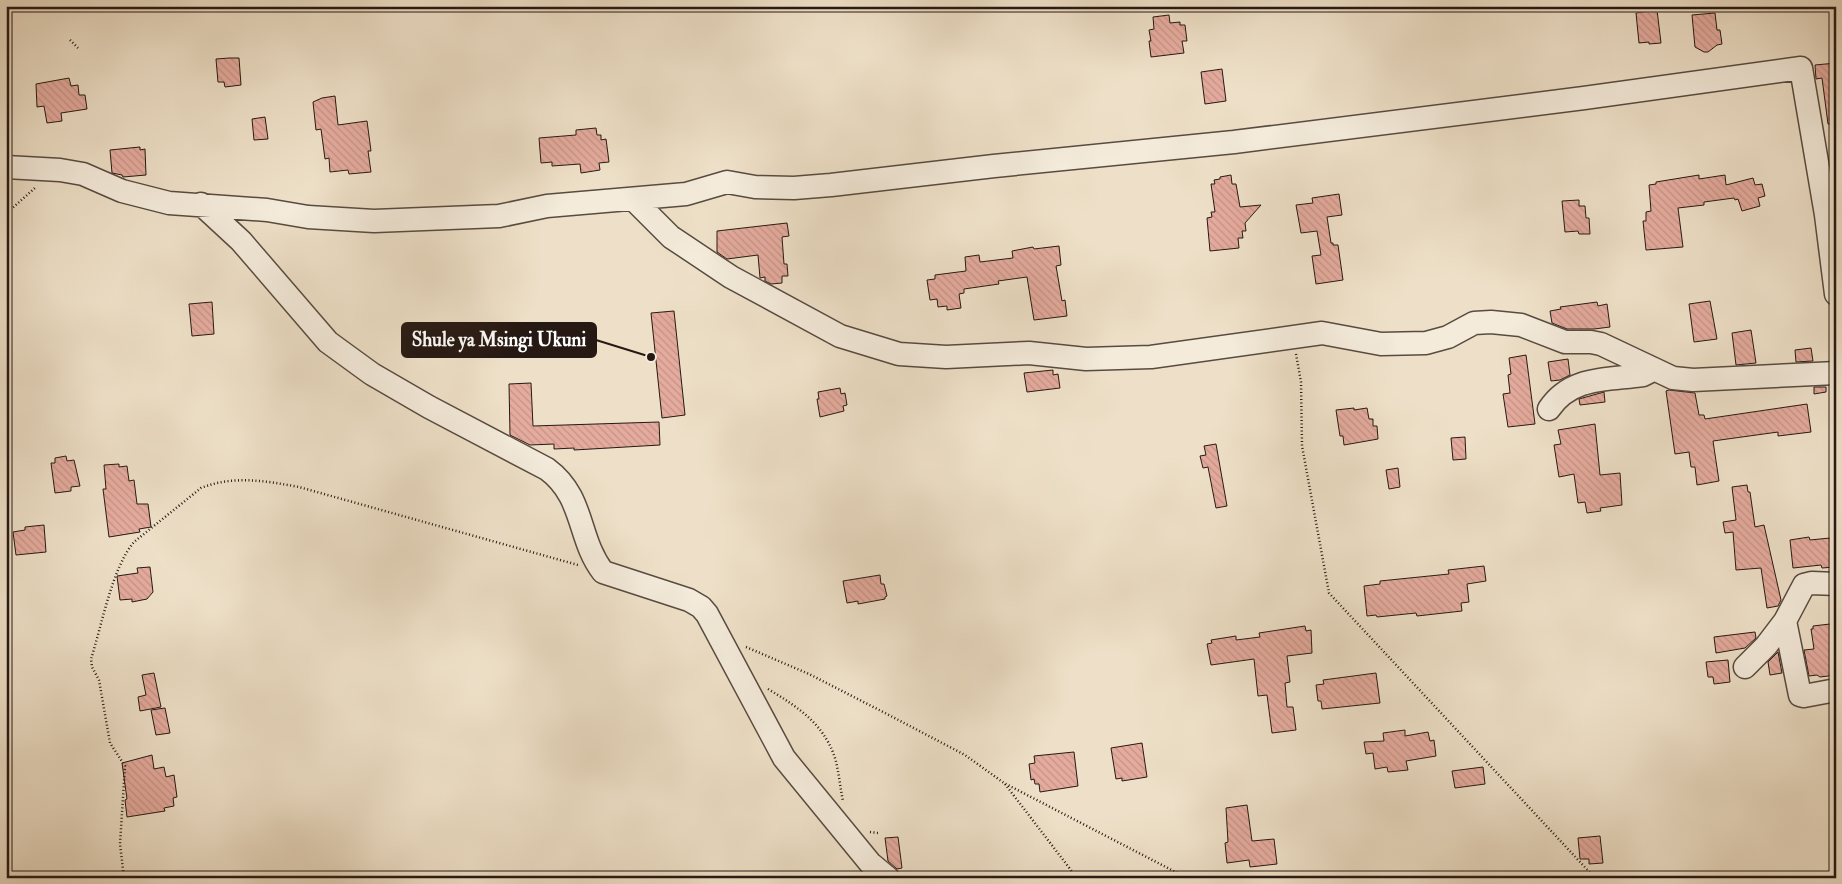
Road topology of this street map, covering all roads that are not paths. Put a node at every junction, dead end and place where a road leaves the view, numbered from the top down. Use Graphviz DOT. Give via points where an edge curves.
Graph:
graph roads {
  1 [pos="6,167"];
  2 [pos="634,199"];
  3 [pos="201,204"];
  4 [pos="1831,214"];
  5 [pos="1836,294"];
  6 [pos="1652,368"];
  7 [pos="1836,373"];
  8 [pos="1548,409"];
  9 [pos="1836,584"];
  10 [pos="1784,622"];
  11 [pos="1745,667"];
  12 [pos="1836,690"];
  13 [pos="888,878"];
  1 -- 3 [label="street" via="83,174 122,191 169,203"];
  2 -- 3 [label="street" via="547,206 499,216 374,221 308,218 267,210"];
  2 -- 4 [label="street" via="686,194 727,182 755,187 831,186 1234,142 1801,68"];
  2 -- 6 [label="street" via="671,237 731,278 840,336 899,354 946,357 1029,353 1086,359 1151,356 1322,333 1381,344 1426,343 1448,337 1474,323 1506,323 1521,325 1565,342 1601,344"];
  3 -- 13 [label="street" via="241,241 328,342 372,374 557,476 574,501 590,550 603,572 689,600 701,607 784,758 870,863"];
  4 -- 5 [label="street"];
  6 -- 7 [label="street" via="1673,378 1693,380"];
  6 -- 8 [label="street" via="1643,375 1572,386 1562,392"];
  9 -- 10 [label="street" via="1804,585"];
  10 -- 11 [label="street"];
  10 -- 12 [label="street" via="1800,695"];
}
